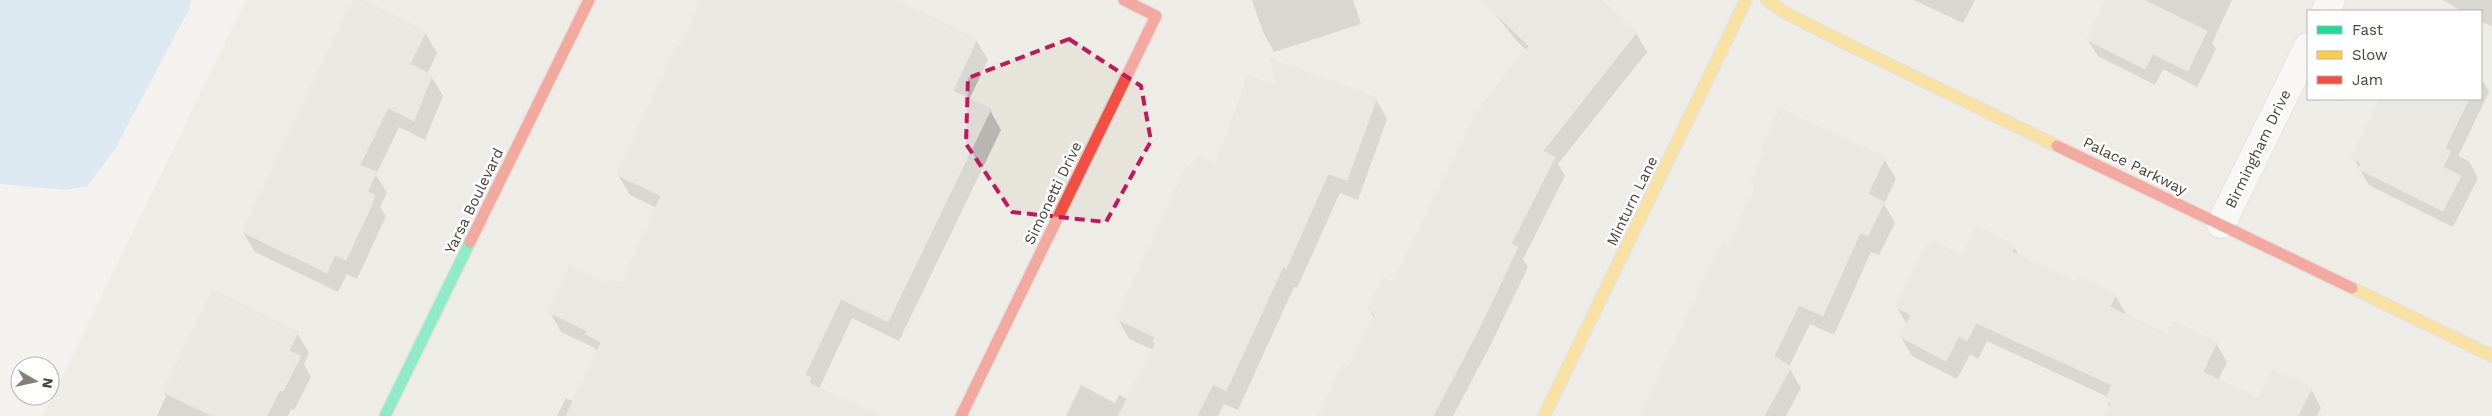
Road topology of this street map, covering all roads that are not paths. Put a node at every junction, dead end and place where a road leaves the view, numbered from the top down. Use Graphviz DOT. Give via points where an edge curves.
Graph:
graph roads {
  1 [pos="589,0"];
  2 [pos="1124,0"];
  3 [pos="1746,0"];
  4 [pos="1767,0"];
  5 [pos="2307,49"];
  6 [pos="2221,224"];
  7 [pos="2492,356"];
  8 [pos="386,416"];
  9 [pos="961,416"];
  10 [pos="1544,416"];
  1 -- 8 [label="street, Yarsa Boulevard"];
  2 -- 9 [label="street, Simonetti Drive" via="1156,16"];
  3 -- 10 [label="street, Minturn Lane"];
  4 -- 6 [label="street, Palace Parkway" via="1843,42"];
  5 -- 6 [label="street, Birmingham Drive"];
  6 -- 7 [label="street, Palace Parkway"];
}
